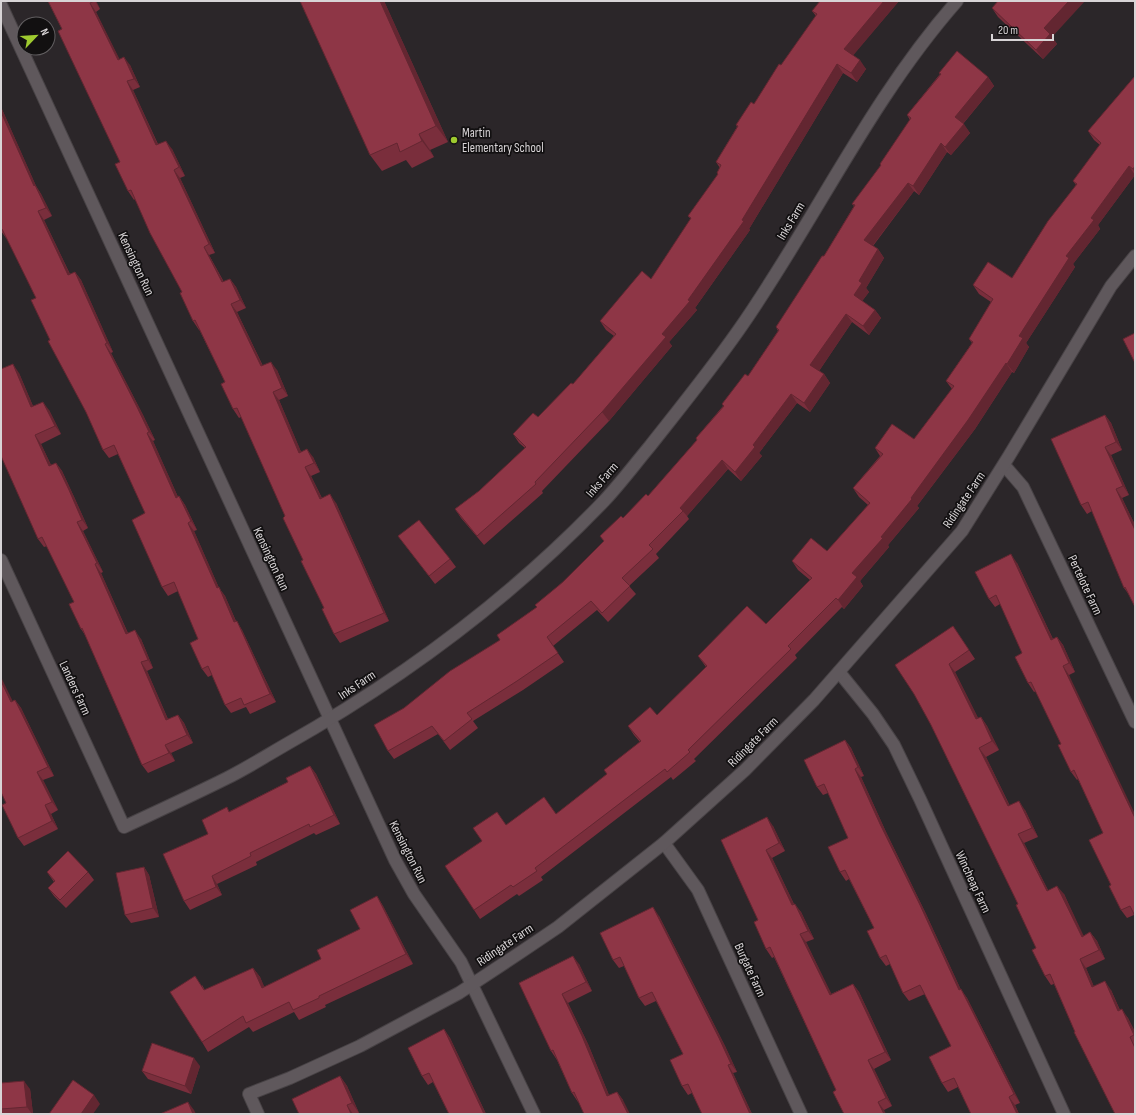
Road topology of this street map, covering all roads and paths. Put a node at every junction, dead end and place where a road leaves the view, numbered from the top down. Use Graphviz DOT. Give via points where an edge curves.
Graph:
graph roads {
  1 [pos="957,1"];
  2 [pos="1,6"];
  3 [pos="1135,256"];
  4 [pos="1004,465"];
  5 [pos="1,560"];
  6 [pos="839,672"];
  7 [pos="330,720"];
  8 [pos="1135,722"];
  9 [pos="124,827"];
  10 [pos="664,843"];
  11 [pos="473,984"];
  12 [pos="258,1114"];
  13 [pos="534,1114"];
  14 [pos="801,1114"];
  15 [pos="1064,1114"];
  1 -- 7 [label="street, Inks Farm" via="907,63 858,137 740,329 699,386 606,499 546,558 483,613"];
  2 -- 7 [label="street, Kensington Run"];
  3 -- 4 [label="street, Ridingate Farm" via="1111,286"];
  4 -- 6 [label="street, Ridingate Farm" via="962,531"];
  4 -- 8 [label="street, Pertelote Farm" via="1023,486"];
  5 -- 9 [label="street, Landers Farm"];
  6 -- 10 [label="street, Ridingate Farm" via="745,770"];
  6 -- 15 [label="street, Wincheap Farm" via="873,714 894,746"];
  7 -- 9 [label="street, Inks Farm" via="229,777"];
  7 -- 11 [label="street, Kensington Run" via="395,860 414,894 461,962"];
  10 -- 11 [label="street, Ridingate Farm" via="558,927"];
  10 -- 14 [label="street, Burgate Farm" via="698,890"];
  11 -- 12 [label="street, Ridingate Farm" via="360,1046 249,1094"];
  11 -- 13 [label="street, Kensington Run"];
}
